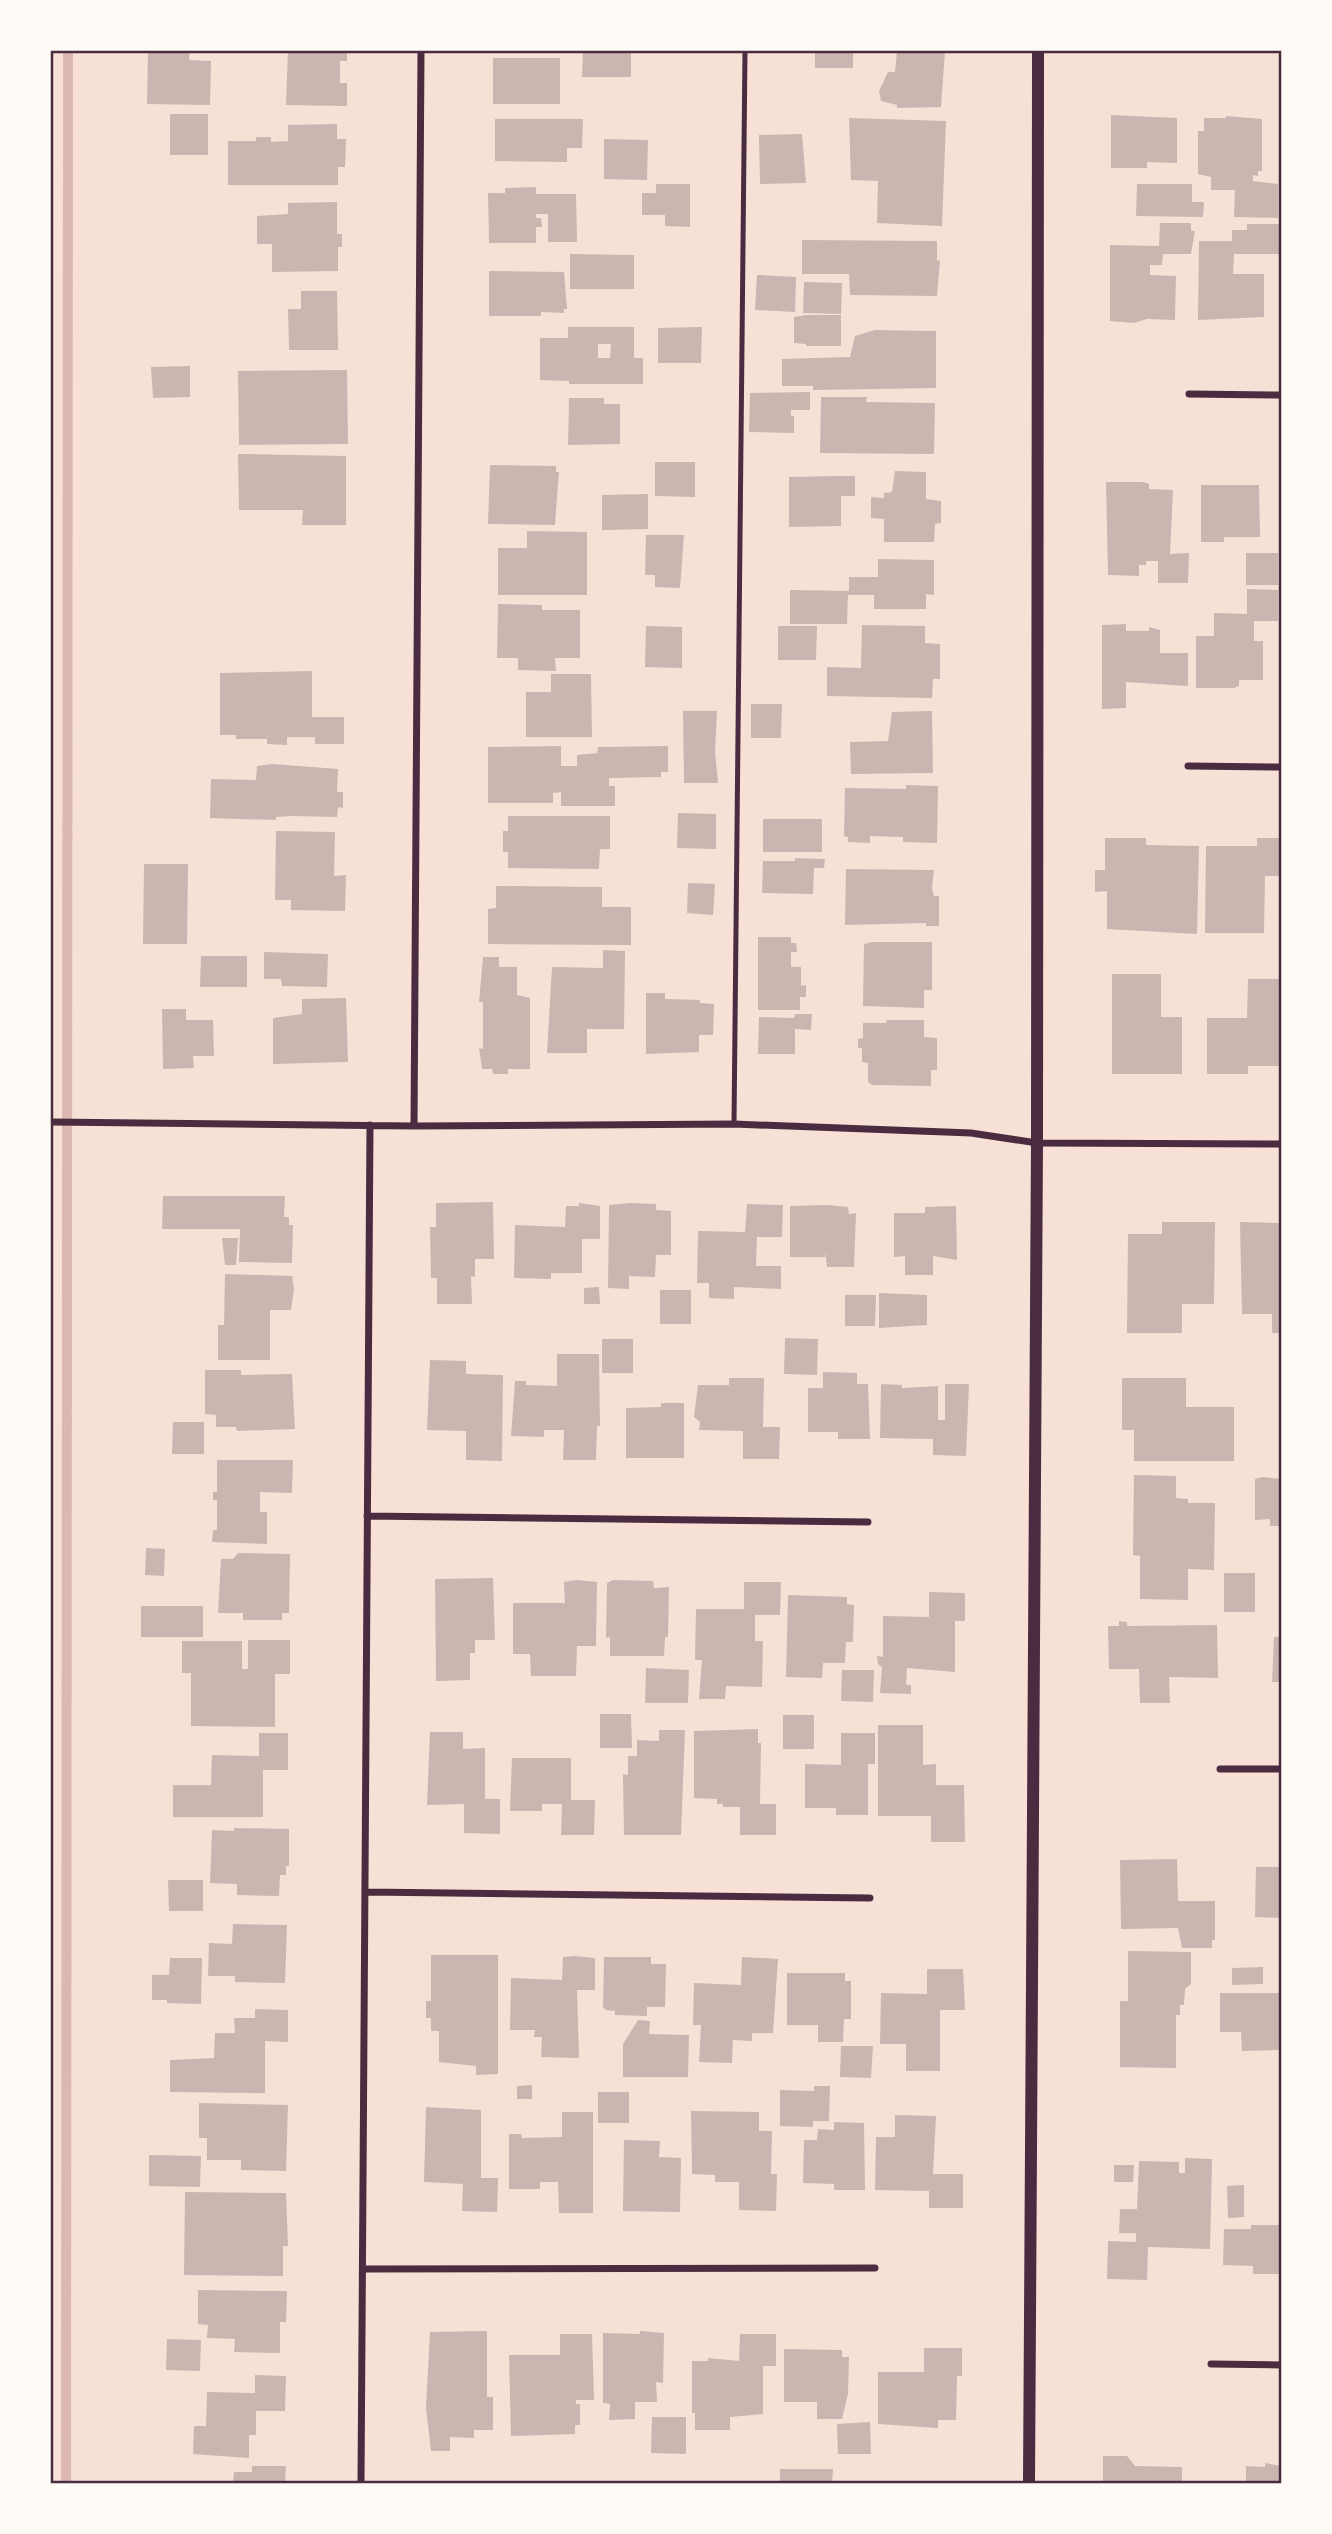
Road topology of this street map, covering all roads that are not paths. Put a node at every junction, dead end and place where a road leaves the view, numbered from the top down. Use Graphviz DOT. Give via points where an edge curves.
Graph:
graph roads {
  1 [pos="421,51"];
  2 [pos="745,51"];
  3 [pos="1038,51"];
  4 [pos="1189,394"];
  5 [pos="1281,395"];
  6 [pos="1188,766"];
  7 [pos="1281,767"];
  8 [pos="52,1122"];
  9 [pos="734,1124"];
  10 [pos="370,1125"];
  11 [pos="414,1126"];
  12 [pos="1037,1143"];
  13 [pos="1281,1144"];
  14 [pos="367,1516"];
  15 [pos="868,1522"];
  16 [pos="1220,1769"];
  17 [pos="1281,1769"];
  18 [pos="367,1892"];
  19 [pos="870,1898"];
  20 [pos="875,2268"];
  21 [pos="363,2269"];
  22 [pos="1211,2364"];
  23 [pos="1281,2365"];
  24 [pos="361,2483"];
  25 [pos="1029,2483"];
  1 -- 11 [label="street"];
  2 -- 9 [label="lane"];
  3 -- 12 [label="street"];
  4 -- 5 [label="street"];
  6 -- 7 [label="street"];
  8 -- 10 [label="street"];
  9 -- 11 [label="street"];
  9 -- 12 [label="street" via="971,1133"];
  10 -- 11 [label="street"];
  10 -- 14 [label="street"];
  12 -- 13 [label="street"];
  12 -- 25 [label="street"];
  14 -- 15 [label="street"];
  14 -- 18 [label="street"];
  16 -- 17 [label="street"];
  18 -- 19 [label="street"];
  18 -- 21 [label="street"];
  20 -- 21 [label="street"];
  21 -- 24 [label="street"];
  22 -- 23 [label="street"];
}
